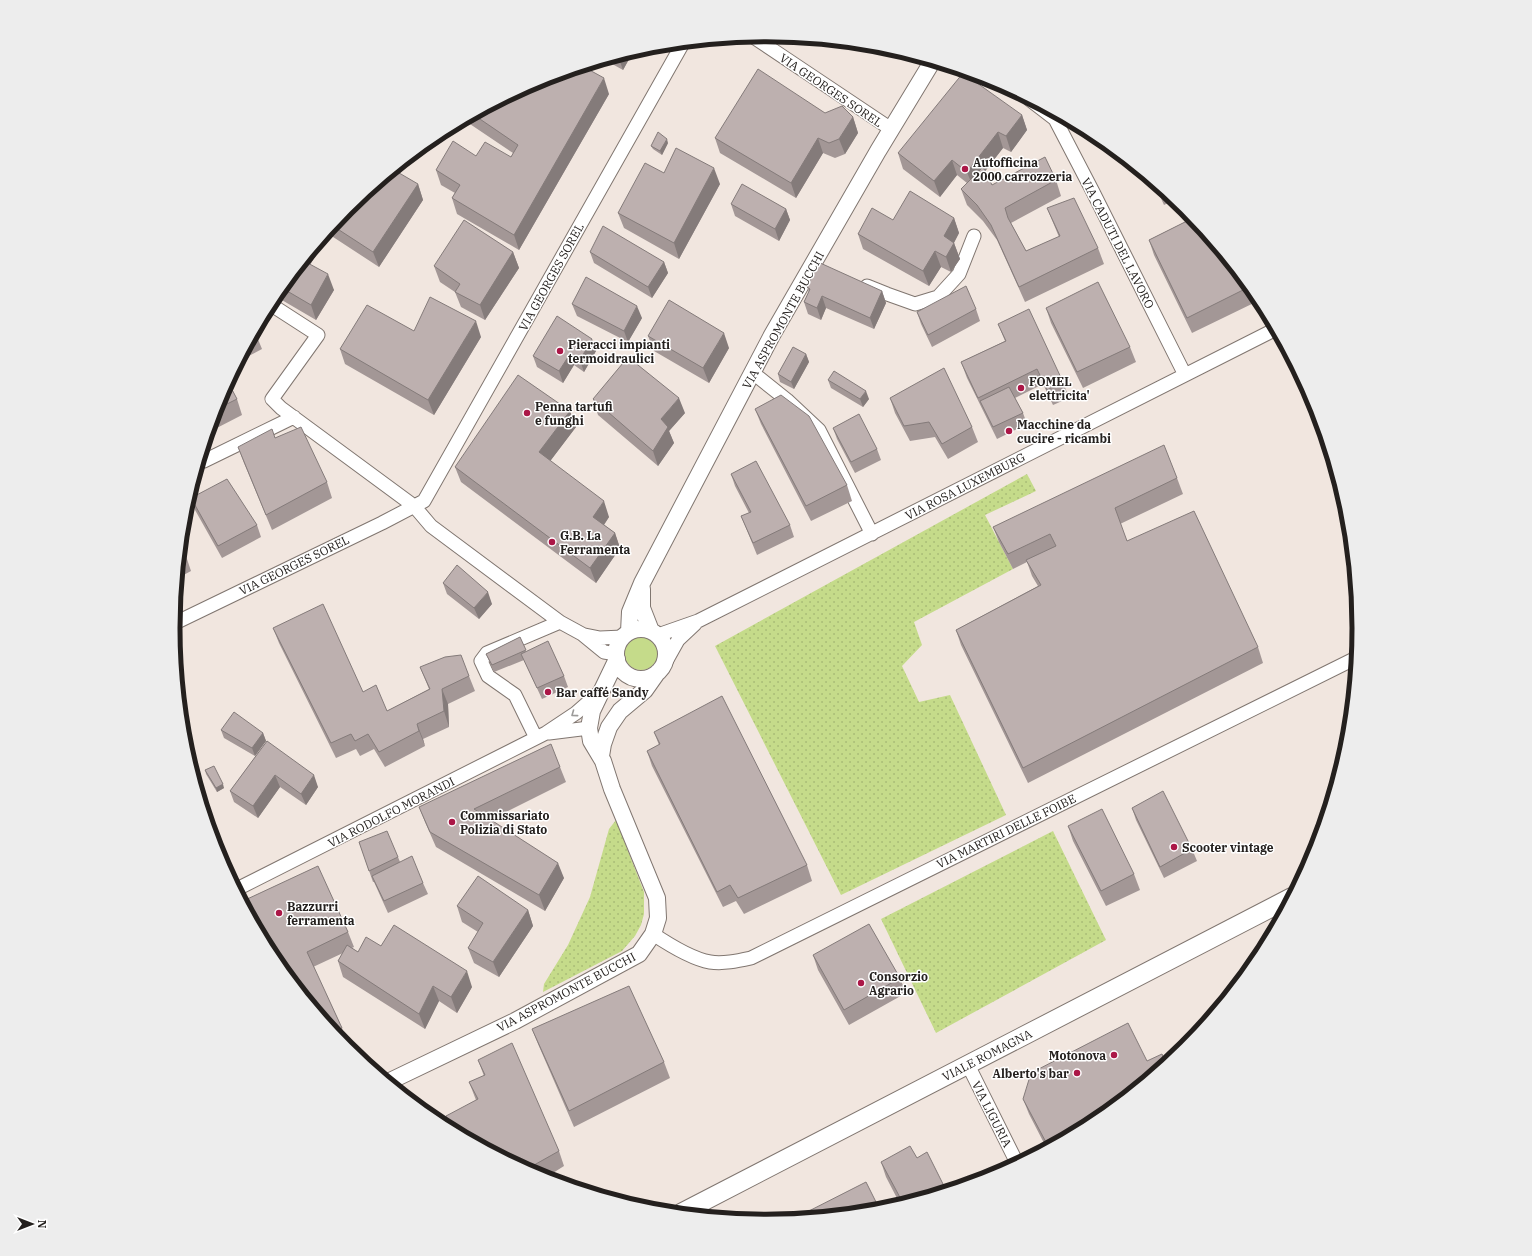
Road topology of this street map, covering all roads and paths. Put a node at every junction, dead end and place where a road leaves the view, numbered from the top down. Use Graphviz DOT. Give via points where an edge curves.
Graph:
graph roads {
  1 [pos="761,42"];
  2 [pos="680,49"];
  3 [pos="930,66"];
  4 [pos="1054,118"];
  5 [pos="891,129"];
  6 [pos="974,236"];
  7 [pos="858,281"];
  8 [pos="276,308"];
  9 [pos="1271,332"];
  10 [pos="753,373"];
  11 [pos="1185,375"];
  12 [pos="294,417"];
  13 [pos="205,461"];
  14 [pos="414,506"];
  15 [pos="872,534"];
  16 [pos="642,583"];
  17 [pos="180,620"];
  18 [pos="698,621"];
  19 [pos="560,622"];
  20 [pos="654,633"];
  21 [pos="582,634"];
  22 [pos="626,635"];
  23 [pos="617,656"];
  24 [pos="1351,660"];
  25 [pos="660,669"];
  26 [pos="600,691"];
  27 [pos="620,711"];
  28 [pos="541,735"];
  29 [pos="590,735"];
  30 [pos="601,756"];
  31 [pos="240,887"];
  32 [pos="1284,901"];
  33 [pos="653,934"];
  34 [pos="968,1065"];
  35 [pos="393,1080"];
  36 [pos="1015,1158"];
  37 [pos="689,1209"];
  1 -- 5 [label="street, VIA GEORGES SOREL"];
  2 -- 14 [label="street, VIA GEORGES SOREL" via="424,501"];
  3 -- 5 [label="street, VIA ASPROMONTE BUCCHI"];
  4 -- 11 [label="street, VIA CADUTI DEL LAVORO"];
  5 -- 10 [label="street, VIA ASPROMONTE BUCCHI" via="822,265 772,335"];
  6 -- 7 [label="street" via="959,274 938,297 915,304"];
  8 -- 12 [label="street" via="318,335 272,399"];
  9 -- 11 [label="street, VIA ROSA LUXEMBURG"];
  10 -- 15 [label="street" via="819,430"];
  10 -- 16 [label="street, VIA ASPROMONTE BUCCHI"];
  11 -- 15 [label="street, VIA ROSA LUXEMBURG"];
  12 -- 13 [label="street"];
  12 -- 14 [label="street"];
  14 -- 17 [label="street, VIA GEORGES SOREL"];
  14 -- 19 [label="street" via="431,526"];
  15 -- 18 [label="street, VIA ROSA LUXEMBURG"];
  16 -- 20 [label="street, VIA ASPROMONTE BUCCHI" via="642,608"];
  16 -- 22 [label="street, VIA ASPROMONTE BUCCHI" via="630,612"];
  18 -- 20 [label="street, VIA ROSA LUXEMBURG"];
  18 -- 25 [label="street, VIA ROSA LUXEMBURG" via="678,640"];
  19 -- 21 [label="street"];
  19 -- 28 [label="street" via="487,653 481,661 488,676 515,695"];
  20 -- 22 [label="street" via="636,629"];
  20 -- 25 [label="street, VIA ASPROMONTE BUCCHI" via="663,641 666,649 666,657"];
  21 -- 22 [label="street" via="600,638"];
  21 -- 23 [label="street" via="604,652"];
  22 -- 23 [label="street, VIA ASPROMONTE BUCCHI" via="620,642"];
  23 -- 25 [label="street" via="620,666 633,677 650,677"];
  23 -- 26 [label="street, VIA ASPROMONTE BUCCHI"];
  24 -- 33 [label="street, VIA MARTIRI DELLE FOIBE" via="751,958 709,962 680,951"];
  25 -- 27 [label="street" via="645,690"];
  26 -- 28 [label="street, VIA RODOLFO MORANDI, one-way" via="576,713"];
  26 -- 29 [label="street, VIA ASPROMONTE BUCCHI" via="592,711"];
  27 -- 29 [label="street"];
  27 -- 30 [label="street" via="609,727"];
  28 -- 29 [label="street, VIA RODOLFO MORANDI" via="568,730"];
  28 -- 31 [label="street, VIA RODOLFO MORANDI"];
  29 -- 30 [label="street, VIA ASPROMONTE BUCCHI"];
  30 -- 33 [label="street, VIA ASPROMONTE BUCCHI" via="657,898 658,918"];
  32 -- 34 [label="main road, VIALE ROMAGNA"];
  33 -- 35 [label="street, VIA ASPROMONTE BUCCHI" via="639,954 515,1021"];
  34 -- 36 [label="street, VIA LIGURIA"];
  34 -- 37 [label="main road, VIALE ROMAGNA"];
}
